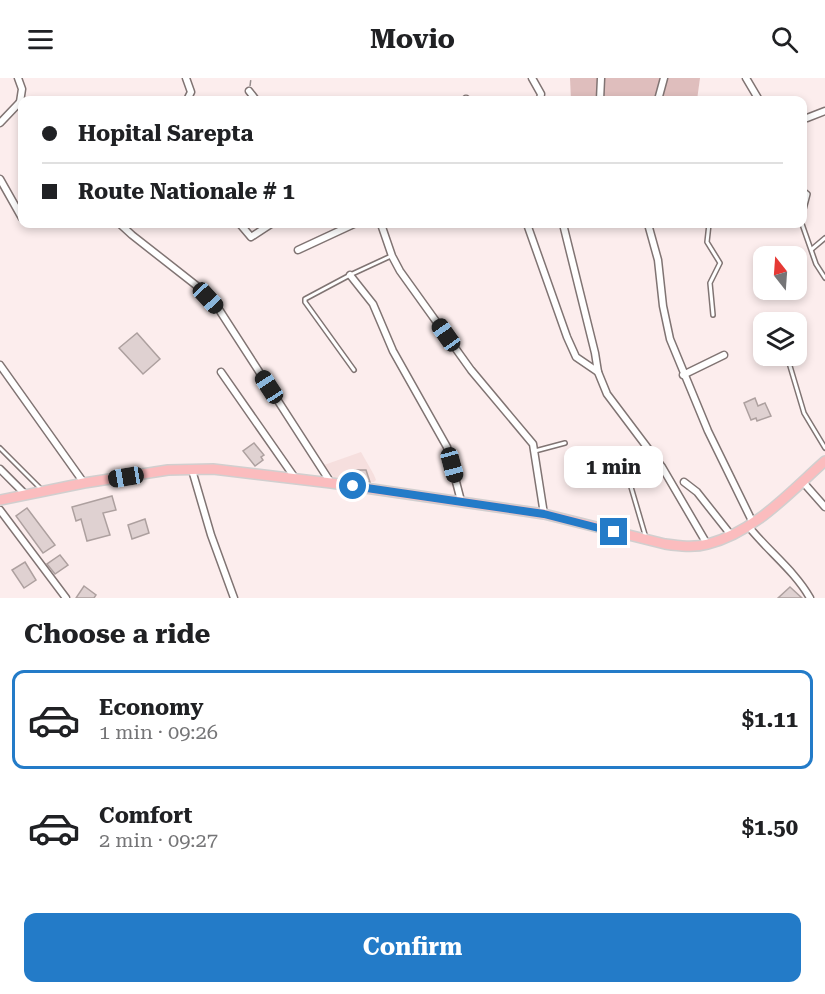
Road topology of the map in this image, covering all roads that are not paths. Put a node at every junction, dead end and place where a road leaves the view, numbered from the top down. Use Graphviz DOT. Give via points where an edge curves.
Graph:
graph roads {
  1 [pos="18,78"];
  2 [pos="186,78"];
  3 [pos="532,78"];
  4 [pos="601,78"];
  5 [pos="664,78"];
  6 [pos="746,78"];
  7 [pos="249,91"];
  8 [pos="22,96"];
  9 [pos="189,96"];
  10 [pos="253,96"];
  11 [pos="541,96"];
  12 [pos="600,96"];
  13 [pos="659,96"];
  14 [pos="757,96"];
  15 [pos="18,106"];
  16 [pos="825,111"];
  17 [pos="807,118"];
  18 [pos="0,123"];
  19 [pos="0,179"];
  20 [pos="18,211"];
  21 [pos="124,228"];
  22 [pos="243,228"];
  23 [pos="265,228"];
  24 [pos="345,228"];
  25 [pos="382,228"];
  26 [pos="528,228"];
  27 [pos="564,228"];
  28 [pos="649,228"];
  29 [pos="709,228"];
  30 [pos="804,228"];
  31 [pos="825,238"];
  32 [pos="812,249"];
  33 [pos="298,250"];
  34 [pos="392,256"];
  35 [pos="350,275"];
  36 [pos="825,278"];
  37 [pos="713,315"];
  38 [pos="724,355"];
  39 [pos="0,365"];
  40 [pos="790,366"];
  41 [pos="354,370"];
  42 [pos="221,372"];
  43 [pos="597,372"];
  44 [pos="683,375"];
  45 [pos="565,443"];
  46 [pos="0,448"];
  47 [pos="825,448"];
  48 [pos="535,451"];
  49 [pos="617,452"];
  50 [pos="825,461"];
  51 [pos="0,469"];
  52 [pos="192,470"];
  53 [pos="296,478"];
  54 [pos="802,481"];
  55 [pos="684,482"];
  56 [pos="84,483"];
  57 [pos="331,483"];
  58 [pos="43,491"];
  59 [pos="26,495"];
  60 [pos="0,500"];
  61 [pos="461,501"];
  62 [pos="825,507"];
  63 [pos="0,510"];
  64 [pos="544,514"];
  65 [pos="751,525"];
  66 [pos="731,535"];
  67 [pos="647,540"];
  68 [pos="707,544"];
  69 [pos="66,598"];
  70 [pos="234,598"];
  71 [pos="810,598"];
  1 -- 8 [label="street"];
  2 -- 9 [label="street"];
  3 -- 11 [label="street"];
  4 -- 12 [label="street"];
  5 -- 13 [label="street"];
  6 -- 14 [label="street"];
  7 -- 10 [label="street"];
  15 -- 18 [label="street"];
  16 -- 17 [label="street"];
  19 -- 20 [label="street"];
  21 -- 57 [label="street" via="197,286 220,311"];
  22 -- 23 [label="street" via="251,237"];
  24 -- 33 [label="street"];
  25 -- 34 [label="street"];
  26 -- 43 [label="street" via="576,357"];
  27 -- 43 [label="street"];
  28 -- 44 [label="street" via="670,339"];
  29 -- 37 [label="lane" via="707,242 720,263 710,283"];
  30 -- 32 [label="lane"];
  31 -- 32 [label="lane"];
  32 -- 36 [label="lane"];
  34 -- 35 [label="lane"];
  34 -- 48 [label="street" via="471,370 524,432"];
  35 -- 41 [label="lane" via="306,297 304,302"];
  35 -- 61 [label="street" via="373,304 393,351 447,447"];
  38 -- 44 [label="street"];
  39 -- 56 [label="street"];
  40 -- 47 [label="lane" via="804,413"];
  42 -- 53 [label="street"];
  43 -- 68 [label="street" via="607,394 662,467"];
  44 -- 65 [label="street"];
  45 -- 48 [label="lane"];
  46 -- 58 [label="lane"];
  48 -- 64 [label="street"];
  49 -- 67 [label="lane"];
  50 -- 54 [label="main road"];
  51 -- 59 [label="street"];
  52 -- 53 [label="main road"];
  52 -- 56 [label="main road"];
  52 -- 70 [label="street"];
  53 -- 57 [label="main road"];
  54 -- 62 [label="street"];
  54 -- 65 [label="main road"];
  55 -- 66 [label="street" via="697,492"];
  56 -- 58 [label="main road"];
  57 -- 61 [label="main road"];
  58 -- 59 [label="main road"];
  59 -- 60 [label="main road"];
  61 -- 64 [label="main road"];
  63 -- 69 [label="street"];
  64 -- 67 [label="main road"];
  65 -- 66 [label="main road"];
  65 -- 71 [label="street"];
  66 -- 68 [label="main road"];
  67 -- 68 [label="main road" via="684,546"];
}
